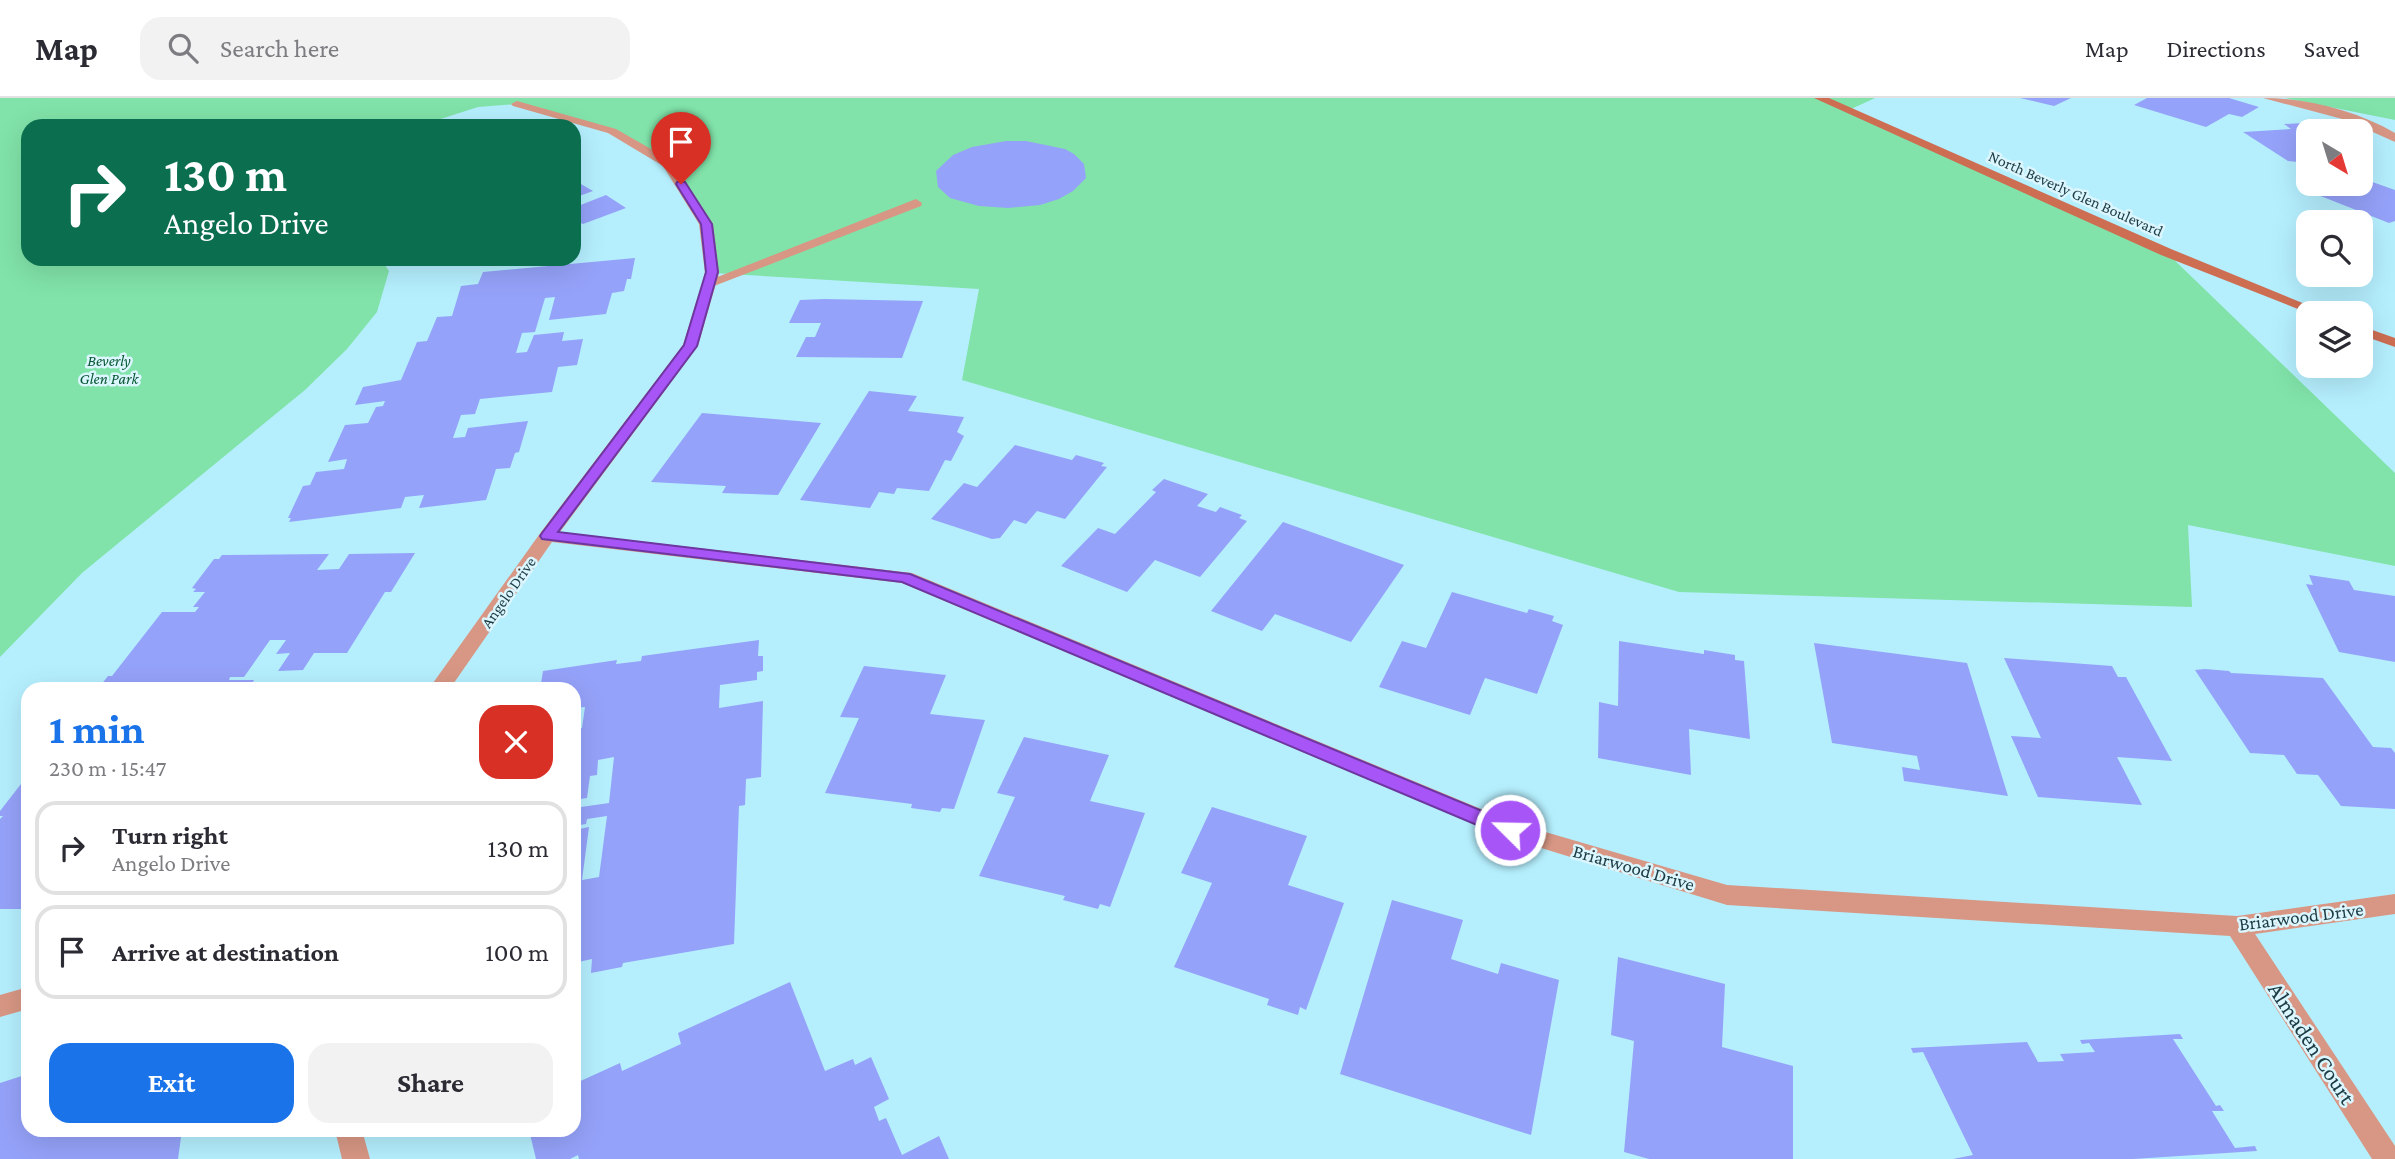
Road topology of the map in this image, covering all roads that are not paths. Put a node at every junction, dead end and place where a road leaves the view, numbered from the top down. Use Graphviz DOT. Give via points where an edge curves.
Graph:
graph roads {
  1 [pos="1820,98"];
  2 [pos="2269,98"];
  3 [pos="517,104"];
  4 [pos="569,119"];
  5 [pos="581,122"];
  6 [pos="2395,138"];
  7 [pos="916,203"];
  8 [pos="709,283"];
  9 [pos="2296,303"];
  10 [pos="2373,335"];
  11 [pos="2395,343"];
  12 [pos="547,536"];
  13 [pos="444,682"];
  14 [pos="2395,904"];
  15 [pos="2236,926"];
  16 [pos="21,1000"];
  17 [pos="0,1006"];
  18 [pos="350,1137"];
  19 [pos="356,1159"];
  20 [pos="2388,1159"];
  1 -- 9 [label="main road, North Beverly Glen Boulevard" via="2166,252"];
  2 -- 6 [label="street" via="2367,124"];
  3 -- 4 [label="street, Angelo Drive"];
  5 -- 8 [label="street, Angelo Drive" via="611,131 668,164 706,224 712,272"];
  7 -- 8 [label="street"];
  8 -- 12 [label="street, Angelo Drive" via="690,346"];
  10 -- 11 [label="main road"];
  12 -- 13 [label="street, Angelo Drive"];
  12 -- 15 [label="street, Briarwood Drive" via="905,577 1510,830 1727,895"];
  14 -- 15 [label="street, Briarwood Drive"];
  15 -- 20 [label="street, Almaden Court"];
  16 -- 17 [label="street"];
  18 -- 19 [label="street"];
}
